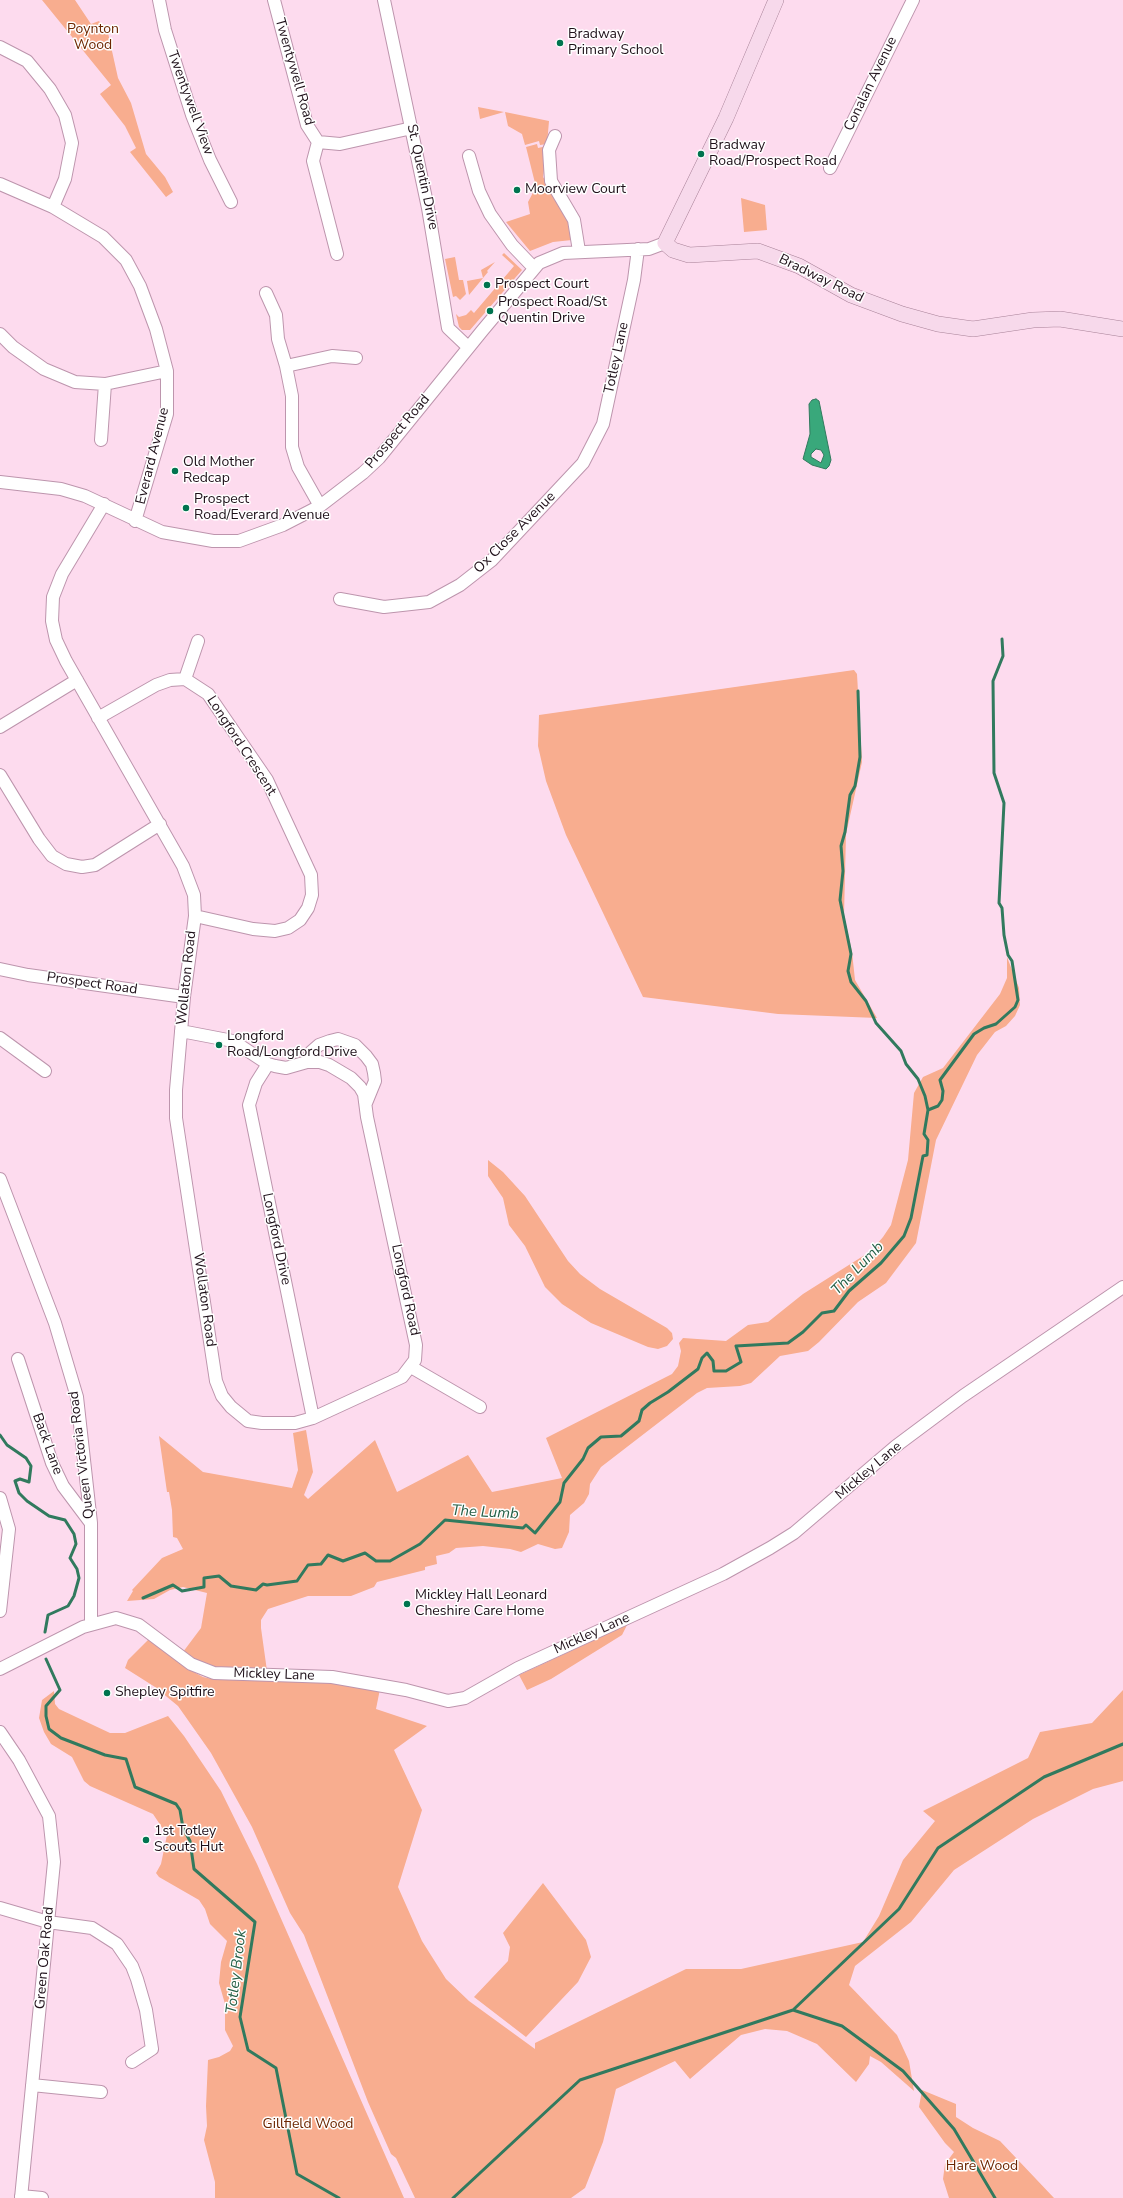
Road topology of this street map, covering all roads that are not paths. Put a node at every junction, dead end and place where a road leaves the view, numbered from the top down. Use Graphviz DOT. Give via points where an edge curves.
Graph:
graph roads {
  1 [pos="159,0"];
  2 [pos="274,0"];
  3 [pos="384,0"];
  4 [pos="776,0"];
  5 [pos="912,0"];
  6 [pos="0,47"];
  7 [pos="412,128"];
  8 [pos="554,136"];
  9 [pos="318,142"];
  10 [pos="468,156"];
  11 [pos="830,168"];
  12 [pos="0,184"];
  13 [pos="231,202"];
  14 [pos="53,206"];
  15 [pos="665,243"];
  16 [pos="638,249"];
  17 [pos="579,251"];
  18 [pos="338,254"];
  19 [pos="534,268"];
  20 [pos="266,293"];
  21 [pos="1123,329"];
  22 [pos="0,334"];
  23 [pos="468,347"];
  24 [pos="356,358"];
  25 [pos="286,366"];
  26 [pos="166,371"];
  27 [pos="105,384"];
  28 [pos="101,440"];
  29 [pos="583,463"];
  30 [pos="0,482"];
  31 [pos="104,504"];
  32 [pos="320,506"];
  33 [pos="135,521"];
  34 [pos="345,603"];
  35 [pos="198,641"];
  36 [pos="77,680"];
  37 [pos="185,680"];
  38 [pos="98,718"];
  39 [pos="0,727"];
  40 [pos="0,775"];
  41 [pos="160,824"];
  42 [pos="195,916"];
  43 [pos="0,969"];
  44 [pos="184,997"];
  45 [pos="181,1031"];
  46 [pos="0,1038"];
  47 [pos="307,1062"];
  48 [pos="268,1064"];
  49 [pos="45,1071"];
  50 [pos="366,1103"];
  51 [pos="0,1178"];
  52 [pos="1123,1287"];
  53 [pos="18,1358"];
  54 [pos="411,1367"];
  55 [pos="480,1407"];
  56 [pos="313,1418"];
  57 [pos="0,1498"];
  58 [pos="91,1523"];
  59 [pos="0,1611"];
  60 [pos="91,1624"];
  61 [pos="0,1669"];
  62 [pos="0,1732"];
  63 [pos="0,1908"];
  64 [pos="48,1922"];
  65 [pos="132,2062"];
  66 [pos="32,2084"];
  67 [pos="101,2092"];
  68 [pos="21,2197"];
  69 [pos="42,2198"];
  1 -- 13 [label="street, Twentywell View" via="169,44 192,116"];
  2 -- 9 [label="street, Twentywell Road" via="307,125"];
  3 -- 7 [label="street, St. Quentin Drive"];
  4 -- 15 [label="main road" via="726,118"];
  5 -- 11 [label="street, Conalan Avenue"];
  6 -- 14 [label="street" via="27,61 50,89 65,115 72,143 65,179"];
  7 -- 9 [label="street, Twentywell Road" via="340,144"];
  7 -- 23 [label="street, St. Quentin Drive" via="438,258 448,328"];
  8 -- 17 [label="street" via="548,150 550,181 574,220"];
  9 -- 18 [label="street" via="313,161"];
  10 -- 19 [label="street" via="479,191 490,214 512,245"];
  12 -- 14 [label="street, Everard Avenue"];
  14 -- 26 [label="street, Everard Avenue" via="103,237 126,260 140,286 156,329"];
  15 -- 16 [label="street, Prospect Road" via="649,249"];
  15 -- 21 [label="main road, Bradway Road" via="674,250 689,254 749,250 763,252 799,266 851,294 902,314 938,324 973,328 1060,319"];
  16 -- 17 [label="street, Prospect Road"];
  16 -- 29 [label="street, Totley Lane" via="634,280 603,424"];
  17 -- 19 [label="street, Prospect Road" via="554,255"];
  19 -- 23 [label="street, Prospect Road"];
  20 -- 25 [label="street" via="276,315 278,340"];
  22 -- 27 [label="street" via="13,347 44,369 75,382"];
  23 -- 32 [label="street, Prospect Road" via="379,458"];
  24 -- 25 [label="street" via="332,356"];
  25 -- 32 [label="street" via="292,396 292,447 298,468"];
  26 -- 27 [label="street"];
  26 -- 33 [label="street, Everard Avenue" via="166,414 147,487"];
  27 -- 28 [label="street"];
  29 -- 34 [label="street, Ox Close Avenue" via="492,560 460,585 429,602 384,607"];
  30 -- 31 [label="street, Prospect Road" via="61,489"];
  31 -- 33 [label="street, Prospect Road"];
  31 -- 36 [label="street, Wollaton Road" via="62,574 53,597 52,621 56,640"];
  32 -- 33 [label="street, Prospect Road" via="283,525 239,541 192,538 162,532"];
  35 -- 37 [label="street"];
  36 -- 38 [label="street, Wollaton Road"];
  36 -- 39 [label="street"];
  37 -- 38 [label="street" via="170,680 156,684"];
  37 -- 42 [label="street, Longford Crescent" via="208,694 267,780 304,857 311,876 312,895 308,908 300,920 288,928 275,932"];
  38 -- 41 [label="street, Wollaton Road"];
  40 -- 41 [label="street" via="39,839 52,856 66,864 82,867 95,865"];
  41 -- 42 [label="street, Wollaton Road" via="189,880 194,895"];
  42 -- 44 [label="street, Wollaton Road"];
  43 -- 44 [label="street, Prospect Road"];
  44 -- 45 [label="street, Wollaton Road"];
  45 -- 48 [label="street, Longford Road" via="233,1041"];
  45 -- 56 [label="street, Wollaton Road" via="176,1118 216,1381 222,1396 248,1421 295,1423"];
  46 -- 49 [label="street"];
  47 -- 48 [label="street, Longford Road" via="286,1068"];
  47 -- 50 [label="street, Longford Road" via="329,1065 351,1078 360,1087"];
  47 -- 50 [label="street, Longford Road" via="311,1052 319,1045 330,1041 338,1040 354,1045 372,1064 374,1073 375,1081"];
  48 -- 56 [label="street, Longford Drive" via="254,1087 249,1106"];
  50 -- 54 [label="street, Longford Road" via="416,1345 417,1354"];
  51 -- 58 [label="street, Queen Victoria Road" via="55,1323 70,1370 78,1404"];
  52 -- 60 [label="street, Mickley Lane" via="963,1396 896,1446 794,1533 723,1574 518,1668 458,1701 332,1677 214,1673 191,1664 130,1621 116,1618"];
  53 -- 58 [label="street, Back Lane" via="52,1463 63,1486"];
  54 -- 55 [label="street"];
  54 -- 56 [label="street" via="402,1377"];
  57 -- 59 [label="street" via="9,1529"];
  58 -- 60 [label="street, Queen Victoria Road"];
  60 -- 61 [label="street, Mickley Lane"];
  62 -- 64 [label="street, Green Oak Road" via="19,1760 49,1816 54,1876"];
  63 -- 64 [label="street"];
  64 -- 65 [label="street" via="81,1925 104,1934 117,1944 132,1966 146,2010 152,2049"];
  64 -- 66 [label="street, Green Oak Road"];
  66 -- 67 [label="street"];
  66 -- 68 [label="street, Green Oak Road"];
  68 -- 69 [label="street"];
}
